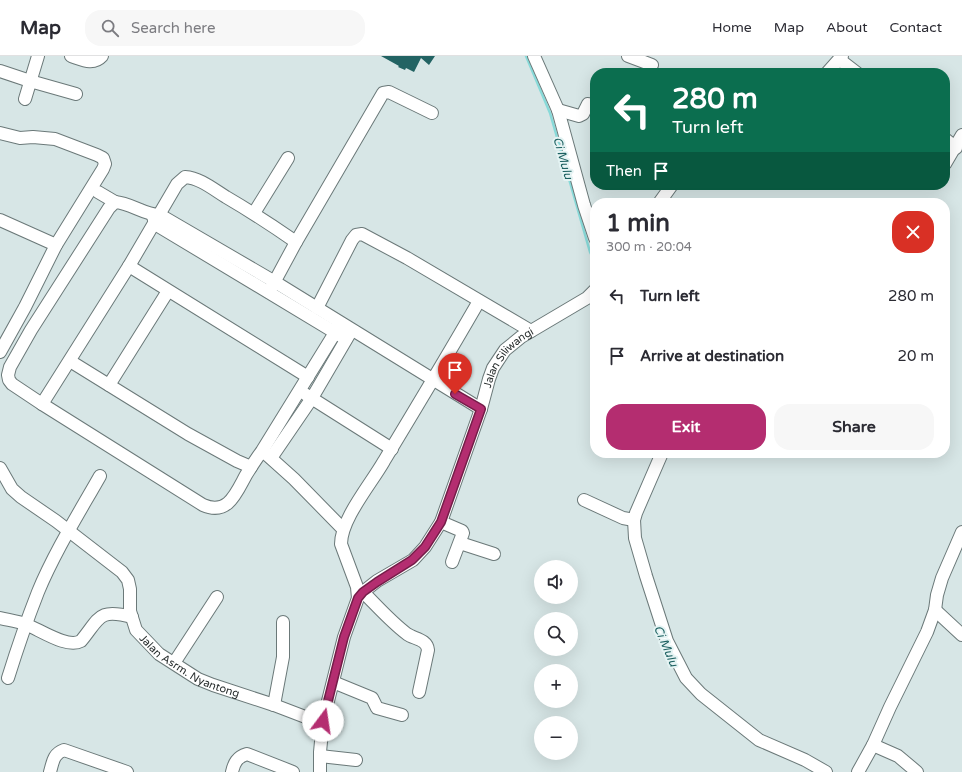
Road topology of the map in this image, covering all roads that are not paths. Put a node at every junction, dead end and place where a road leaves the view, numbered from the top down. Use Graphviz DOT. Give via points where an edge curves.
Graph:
graph roads {
  1 [pos="38,56"];
  2 [pos="71,56"];
  3 [pos="102,56"];
  4 [pos="534,56"];
  5 [pos="628,56"];
  6 [pos="841,58"];
  7 [pos="652,65"];
  8 [pos="832,68"];
  9 [pos="852,68"];
  10 [pos="0,70"];
  11 [pos="30,81"];
  12 [pos="76,94"];
  13 [pos="25,99"];
  14 [pos="590,105"];
  15 [pos="558,110"];
  16 [pos="432,113"];
  17 [pos="0,133"];
  18 [pos="962,136"];
  19 [pos="950,143"];
  20 [pos="956,148"];
  21 [pos="950,157"];
  22 [pos="288,158"];
  23 [pos="98,192"];
  24 [pos="115,202"];
  25 [pos="254,213"];
  26 [pos="156,218"];
  27 [pos="0,220"];
  28 [pos="590,223"];
  29 [pos="296,242"];
  30 [pos="56,245"];
  31 [pos="129,266"];
  32 [pos="272,287"];
  33 [pos="168,291"];
  34 [pos="590,295"];
  35 [pos="479,301"];
  36 [pos="317,308"];
  37 [pos="338,328"];
  38 [pos="531,331"];
  39 [pos="349,335"];
  40 [pos="0,352"];
  41 [pos="70,361"];
  42 [pos="308,377"];
  43 [pos="433,381"];
  44 [pos="109,385"];
  45 [pos="300,390"];
  46 [pos="312,398"];
  47 [pos="42,404"];
  48 [pos="481,409"];
  49 [pos="392,449"];
  50 [pos="266,454"];
  51 [pos="660,458"];
  52 [pos="251,467"];
  53 [pos="0,468"];
  54 [pos="100,476"];
  55 [pos="584,500"];
  56 [pos="630,520"];
  57 [pos="441,522"];
  58 [pos="343,529"];
  59 [pos="69,530"];
  60 [pos="962,532"];
  61 [pos="460,544"];
  62 [pos="494,554"];
  63 [pos="452,562"];
  64 [pos="360,595"];
  65 [pos="217,597"];
  66 [pos="935,610"];
  67 [pos="132,617"];
  68 [pos="0,618"];
  69 [pos="283,622"];
  70 [pos="25,624"];
  71 [pos="962,635"];
  72 [pos="174,663"];
  73 [pos="8,678"];
  74 [pos="332,682"];
  75 [pos="419,692"];
  76 [pos="274,705"];
  77 [pos="402,715"];
  78 [pos="323,721"];
  79 [pos="873,745"];
  80 [pos="320,756"];
  81 [pos="356,760"];
  82 [pos="50,772"];
  83 [pos="127,772"];
  84 [pos="232,772"];
  85 [pos="293,772"];
  86 [pos="320,772"];
  87 [pos="826,772"];
  88 [pos="858,772"];
  89 [pos="917,772"];
  1 -- 11 [label="street"];
  2 -- 3 [label="street" via="91,62"];
  4 -- 15 [label="street"];
  5 -- 7 [label="street"];
  6 -- 8 [label="street"];
  6 -- 9 [label="street"];
  10 -- 11 [label="street"];
  11 -- 12 [label="street"];
  11 -- 13 [label="street"];
  14 -- 15 [label="street" via="578,116"];
  15 -- 28 [label="street"];
  16 -- 29 [label="street" via="389,92 383,93"];
  17 -- 30 [label="street" via="20,138 55,139 103,158 103,170"];
  18 -- 20 [label="street"];
  19 -- 20 [label="street"];
  20 -- 21 [label="street"];
  22 -- 25 [label="street"];
  23 -- 24 [label="street"];
  24 -- 26 [label="street" via="124,203"];
  24 -- 47 [label="street" via="46,304 10,367 8,375 12,384"];
  25 -- 26 [label="street" via="203,183 185,177 177,184"];
  25 -- 29 [label="street"];
  26 -- 31 [label="street"];
  26 -- 32 [label="street"];
  27 -- 30 [label="street"];
  29 -- 32 [label="street"];
  30 -- 40 [label="street"];
  31 -- 33 [label="street"];
  31 -- 41 [label="street"];
  32 -- 36 [label="street"];
  32 -- 37 [label="street"];
  33 -- 42 [label="street"];
  33 -- 44 [label="street"];
  34 -- 38 [label="street, Jalan Siliwangi"];
  35 -- 36 [label="street" via="408,258 359,234 352,240"];
  35 -- 38 [label="street"];
  35 -- 43 [label="street"];
  36 -- 37 [label="street"];
  37 -- 39 [label="street"];
  37 -- 42 [label="street"];
  38 -- 48 [label="street, Jalan Siliwangi" via="505,350 489,379"];
  39 -- 43 [label="street"];
  39 -- 46 [label="street"];
  41 -- 44 [label="street"];
  41 -- 47 [label="street"];
  42 -- 45 [label="street"];
  43 -- 48 [label="street"];
  43 -- 49 [label="street"];
  44 -- 52 [label="street" via="188,434"];
  45 -- 46 [label="street"];
  45 -- 50 [label="street"];
  46 -- 49 [label="street"];
  46 -- 50 [label="street"];
  47 -- 52 [label="street" via="209,508 229,503"];
  48 -- 57 [label="street, Jalan Siliwangi"];
  49 -- 58 [label="street"];
  50 -- 52 [label="street"];
  50 -- 58 [label="street"];
  51 -- 56 [label="street"];
  53 -- 59 [label="street, Jalan Asrm. Nyantong" via="12,489"];
  54 -- 59 [label="street"];
  55 -- 56 [label="street"];
  56 -- 87 [label="street" via="667,641 686,678 701,694 759,740"];
  57 -- 61 [label="street" via="462,530 464,534"];
  57 -- 64 [label="street, Jalan Siliwangi" via="425,547 412,560"];
  58 -- 64 [label="street" via="341,544"];
  59 -- 67 [label="street, Jalan Asrm. Nyantong" via="122,572 128,580"];
  59 -- 70 [label="street"];
  60 -- 66 [label="street" via="942,578"];
  61 -- 62 [label="street"];
  61 -- 63 [label="street"];
  64 -- 74 [label="street" via="344,637"];
  64 -- 75 [label="street" via="406,633 427,645"];
  65 -- 72 [label="street"];
  66 -- 71 [label="street"];
  66 -- 79 [label="street"];
  67 -- 70 [label="street" via="112,614 101,616 81,641 76,643 70,643"];
  67 -- 72 [label="street, Jalan Asrm. Nyantong" via="136,630 149,645"];
  68 -- 70 [label="street"];
  69 -- 76 [label="street" via="283,657"];
  70 -- 73 [label="street"];
  72 -- 76 [label="street, Jalan Asrm. Nyantong" via="213,685"];
  74 -- 77 [label="street" via="372,698 377,708"];
  74 -- 78 [label="street"];
  76 -- 78 [label="street, Jalan Asrm. Nyantong"];
  78 -- 80 [label="street"];
  79 -- 88 [label="street"];
  79 -- 89 [label="street" via="898,756"];
  80 -- 81 [label="street"];
  80 -- 86 [label="street"];
  82 -- 83 [label="street" via="54,756 64,750"];
  84 -- 85 [label="street" via="236,760 247,754"];
}
